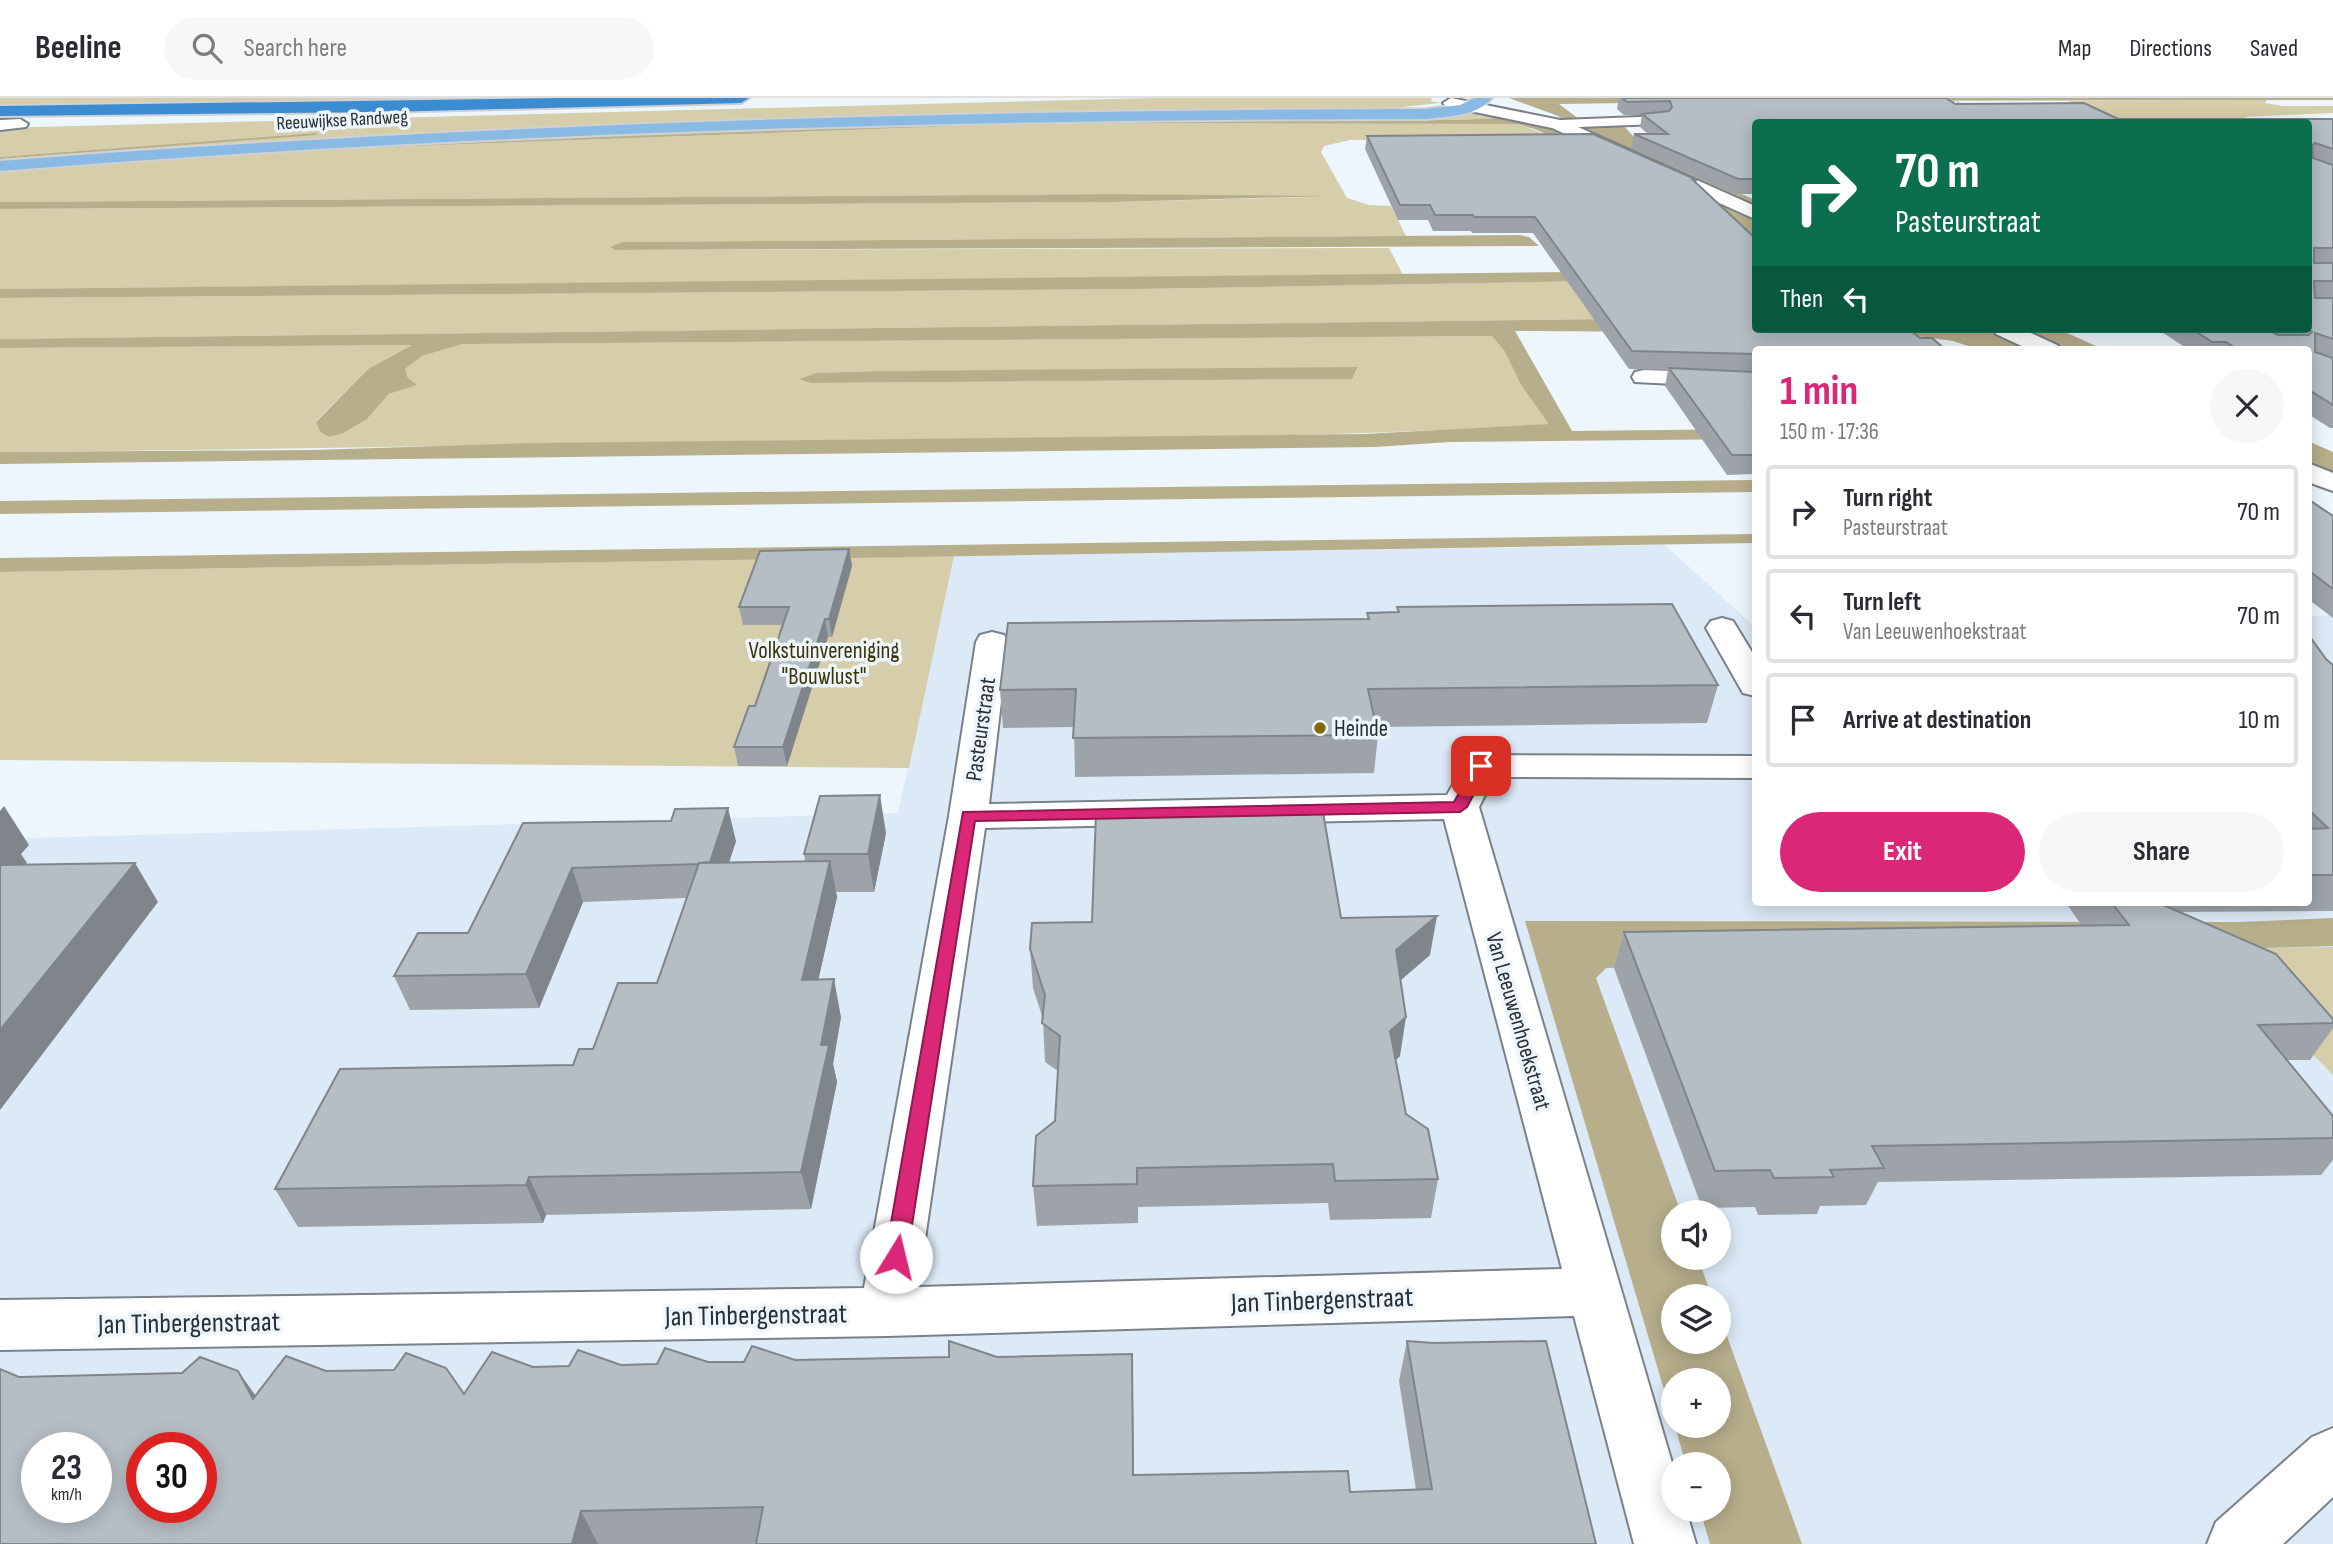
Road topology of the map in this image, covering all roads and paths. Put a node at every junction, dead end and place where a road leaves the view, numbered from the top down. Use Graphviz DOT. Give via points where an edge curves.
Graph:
graph roads {
  1 [pos="741,98"];
  2 [pos="1949,98"];
  3 [pos="1467,101"];
  4 [pos="1505,102"];
  5 [pos="443,106"];
  6 [pos="1965,106"];
  7 [pos="0,111"];
  8 [pos="1535,118"];
  9 [pos="1659,119"];
  10 [pos="1560,123"];
  11 [pos="20,124"];
  12 [pos="0,125"];
  13 [pos="0,166"];
  14 [pos="1752,212"];
  15 [pos="2013,333"];
  16 [pos="2040,346"];
  17 [pos="1644,377"];
  18 [pos="1752,381"];
  19 [pos="2312,473"];
  20 [pos="2333,483"];
  21 [pos="1722,628"];
  22 [pos="992,642"];
  23 [pos="1752,681"];
  24 [pos="1752,767"];
  25 [pos="1460,807"];
  26 [pos="968,816"];
  27 [pos="1595,1292"];
  28 [pos="887,1312"];
  29 [pos="0,1325"];
  30 [pos="2333,1457"];
  31 [pos="1665,1544"];
  32 [pos="2238,1544"];
  1 -- 5 [label="highway"];
  2 -- 6 [label="path"];
  3 -- 8 [label="street"];
  3 -- 13 [label="main road, Reeuwijkse Randweg" via="1441,113 994,117 432,135"];
  4 -- 8 [label="street" via="1541,115"];
  5 -- 7 [label="highway"];
  5 -- 11 [label="highway"];
  8 -- 10 [label="street"];
  9 -- 10 [label="street"];
  10 -- 14 [label="street"];
  11 -- 12 [label="street"];
  15 -- 16 [label="street"];
  17 -- 18 [label="street"];
  19 -- 20 [label="street"];
  21 -- 23 [label="street"];
  22 -- 26 [label="street, Pasteurstraat"];
  24 -- 25 [label="street" via="1481,766"];
  25 -- 26 [label="street, Pasteurstraat"];
  25 -- 27 [label="street, Van Leeuwenhoekstraat"];
  26 -- 28 [label="street, Pasteurstraat"];
  27 -- 28 [label="street, Jan Tinbergenstraat"];
  27 -- 31 [label="street, Van Leeuwenhoekstraat"];
  28 -- 29 [label="street, Jan Tinbergenstraat"];
  30 -- 32 [label="street"];
}
